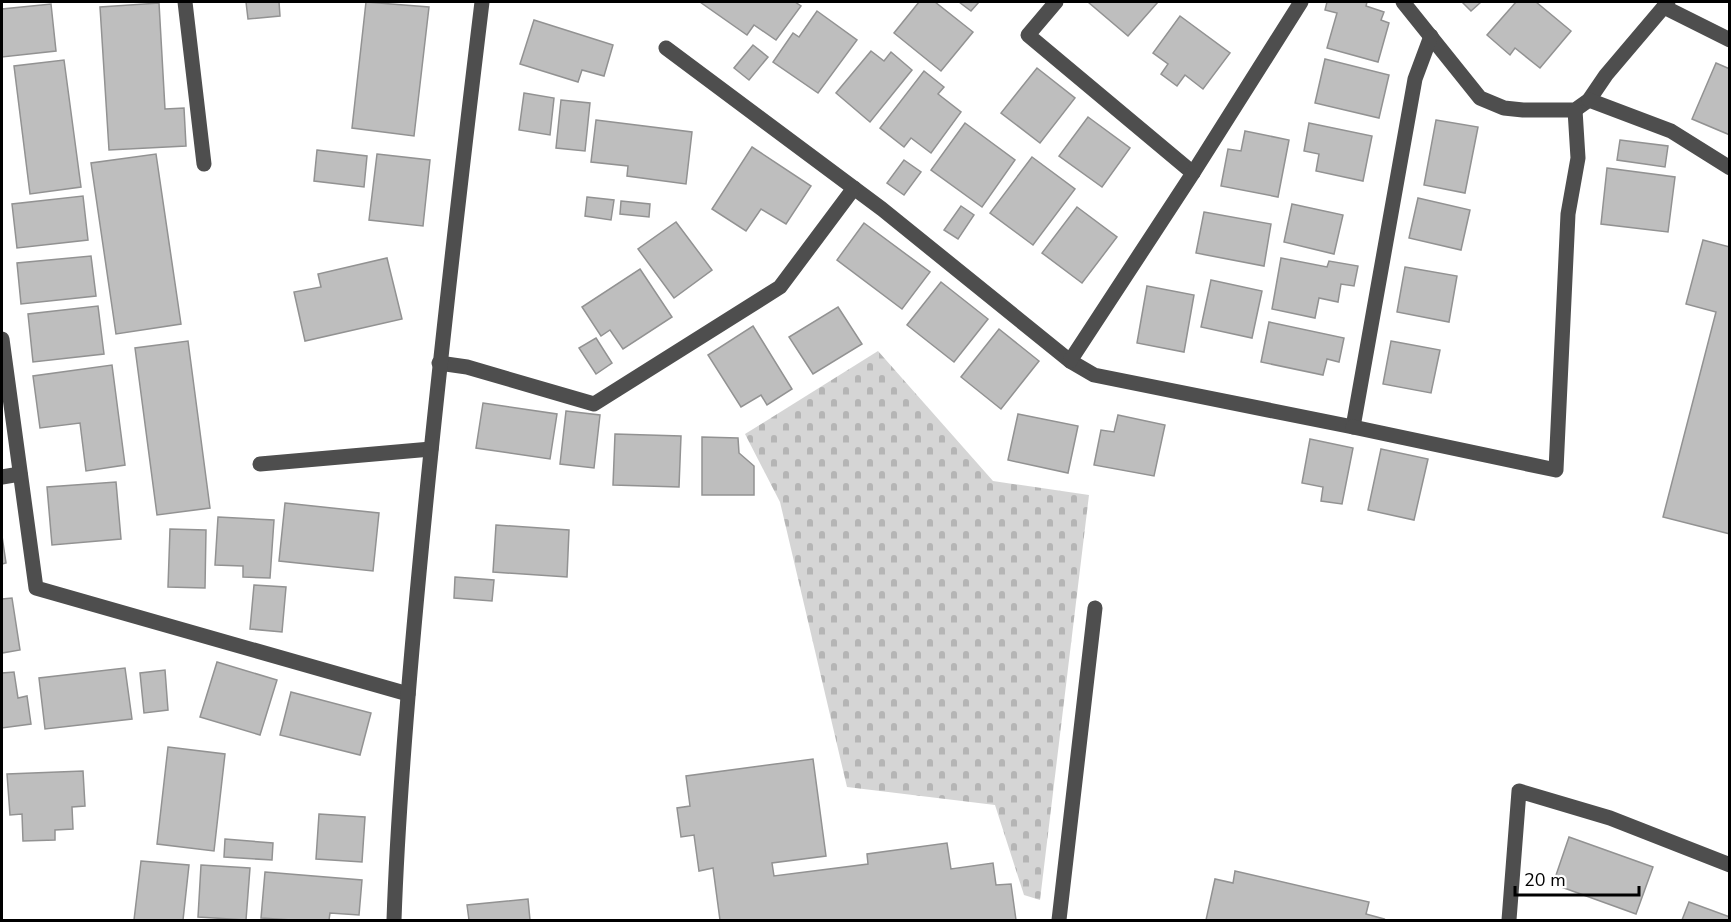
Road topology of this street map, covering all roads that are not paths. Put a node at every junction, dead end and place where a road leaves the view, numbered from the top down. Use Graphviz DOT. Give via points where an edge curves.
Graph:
graph roads {
  1 [pos="185,2"];
  2 [pos="482,2"];
  3 [pos="1056,2"];
  4 [pos="1301,2"];
  5 [pos="1403,2"];
  6 [pos="1666,4"];
  7 [pos="1431,36"];
  8 [pos="1730,40"];
  9 [pos="666,48"];
  10 [pos="1589,100"];
  11 [pos="1575,110"];
  12 [pos="204,164"];
  13 [pos="1730,168"];
  14 [pos="1193,173"];
  15 [pos="854,188"];
  16 [pos="2,339"];
  17 [pos="1070,361"];
  18 [pos="439,363"];
  19 [pos="1353,427"];
  20 [pos="431,449"];
  21 [pos="260,464"];
  22 [pos="20,474"];
  23 [pos="2,477"];
  24 [pos="1095,608"];
  25 [pos="408,694"];
  26 [pos="1730,865"];
  27 [pos="394,921"];
  28 [pos="1059,921"];
  29 [pos="1509,921"];
  1 -- 12 [label="street"];
  2 -- 18 [label="street"];
  3 -- 14 [label="street" via="1028,35"];
  4 -- 14 [label="street"];
  5 -- 7 [label="street"];
  6 -- 8 [label="street"];
  6 -- 10 [label="street"];
  7 -- 11 [label="street" via="1480,98 1504,108"];
  7 -- 19 [label="street" via="1415,78"];
  9 -- 15 [label="street"];
  10 -- 11 [label="street"];
  10 -- 13 [label="street" via="1671,132"];
  11 -- 19 [label="street" via="1578,158 1568,214 1556,470"];
  14 -- 17 [label="street"];
  15 -- 17 [label="street"];
  15 -- 18 [label="street" via="780,287 594,404 467,367"];
  16 -- 22 [label="street"];
  17 -- 19 [label="street" via="1094,375"];
  18 -- 20 [label="street"];
  20 -- 21 [label="street"];
  20 -- 25 [label="street"];
  22 -- 23 [label="street"];
  22 -- 25 [label="street" via="36,588"];
  24 -- 28 [label="street"];
  25 -- 27 [label="street"];
  26 -- 29 [label="street" via="1610,818 1519,791"];
}
